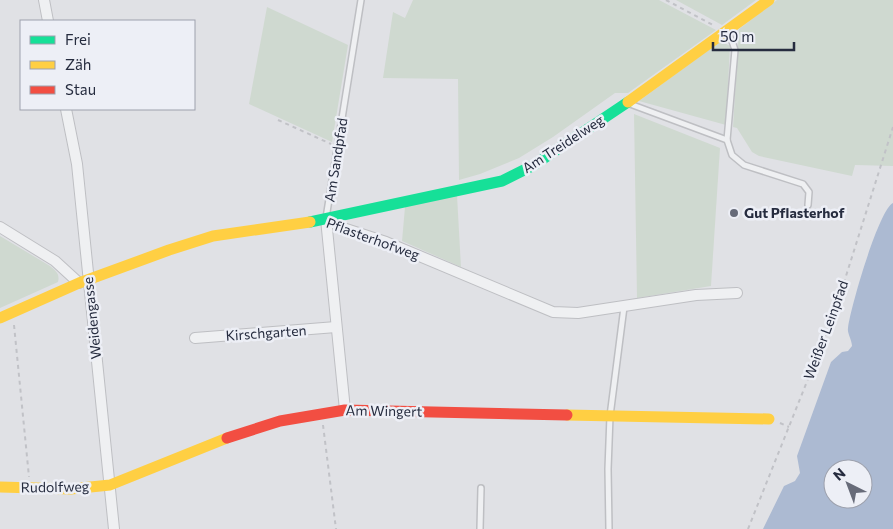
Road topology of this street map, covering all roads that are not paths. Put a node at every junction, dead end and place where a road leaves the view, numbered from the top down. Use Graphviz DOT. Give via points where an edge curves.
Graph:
graph roads {
  1 [pos="44,0"];
  2 [pos="361,0"];
  3 [pos="769,0"];
  4 [pos="48,20"];
  5 [pos="726,32"];
  6 [pos="627,103"];
  7 [pos="66,110"];
  8 [pos="727,140"];
  9 [pos="808,205"];
  10 [pos="326,219"];
  11 [pos="0,228"];
  12 [pos="84,281"];
  13 [pos="737,294"];
  14 [pos="624,307"];
  15 [pos="0,318"];
  16 [pos="336,327"];
  17 [pos="196,338"];
  18 [pos="345,410"];
  19 [pos="610,416"];
  20 [pos="769,419"];
  21 [pos="110,485"];
  22 [pos="0,487"];
  23 [pos="480,488"];
  24 [pos="609,527"];
  25 [pos="114,529"];
  26 [pos="480,529"];
  1 -- 4 [label="street"];
  2 -- 10 [label="lane, Am Sandpfad"];
  3 -- 5 [label="street, Am Treidelweg"];
  5 -- 6 [label="street, Am Treidelweg"];
  5 -- 8 [label="lane" via="735,50"];
  6 -- 8 [label="lane"];
  6 -- 10 [label="street, Am Treidelweg" via="534,165 502,181"];
  7 -- 12 [label="street, Weidengasse" via="77,164"];
  8 -- 9 [label="lane" via="732,155 744,165 806,187"];
  10 -- 12 [label="street, Pflasterhofweg" via="213,236"];
  10 -- 14 [label="street, Pflasterhofweg" via="554,312 578,313"];
  10 -- 16 [label="street, Am Sandpfad"];
  11 -- 12 [label="street"];
  12 -- 15 [label="street, Pflasterhofweg"];
  12 -- 21 [label="street, Weidengasse"];
  13 -- 14 [label="street, Pflasterhofweg" via="696,296"];
  14 -- 19 [label="lane"];
  16 -- 17 [label="street, Kirschgarten"];
  16 -- 18 [label="street, Am Sandpfad"];
  18 -- 19 [label="street, Am Wingert"];
  18 -- 21 [label="street, Am Wingert" via="239,432"];
  19 -- 20 [label="street, Am Wingert"];
  19 -- 24 [label="lane"];
  21 -- 22 [label="street, Rudolfweg" via="71,489"];
  21 -- 25 [label="street, Weidengasse"];
  23 -- 26 [label="lane"];
}
